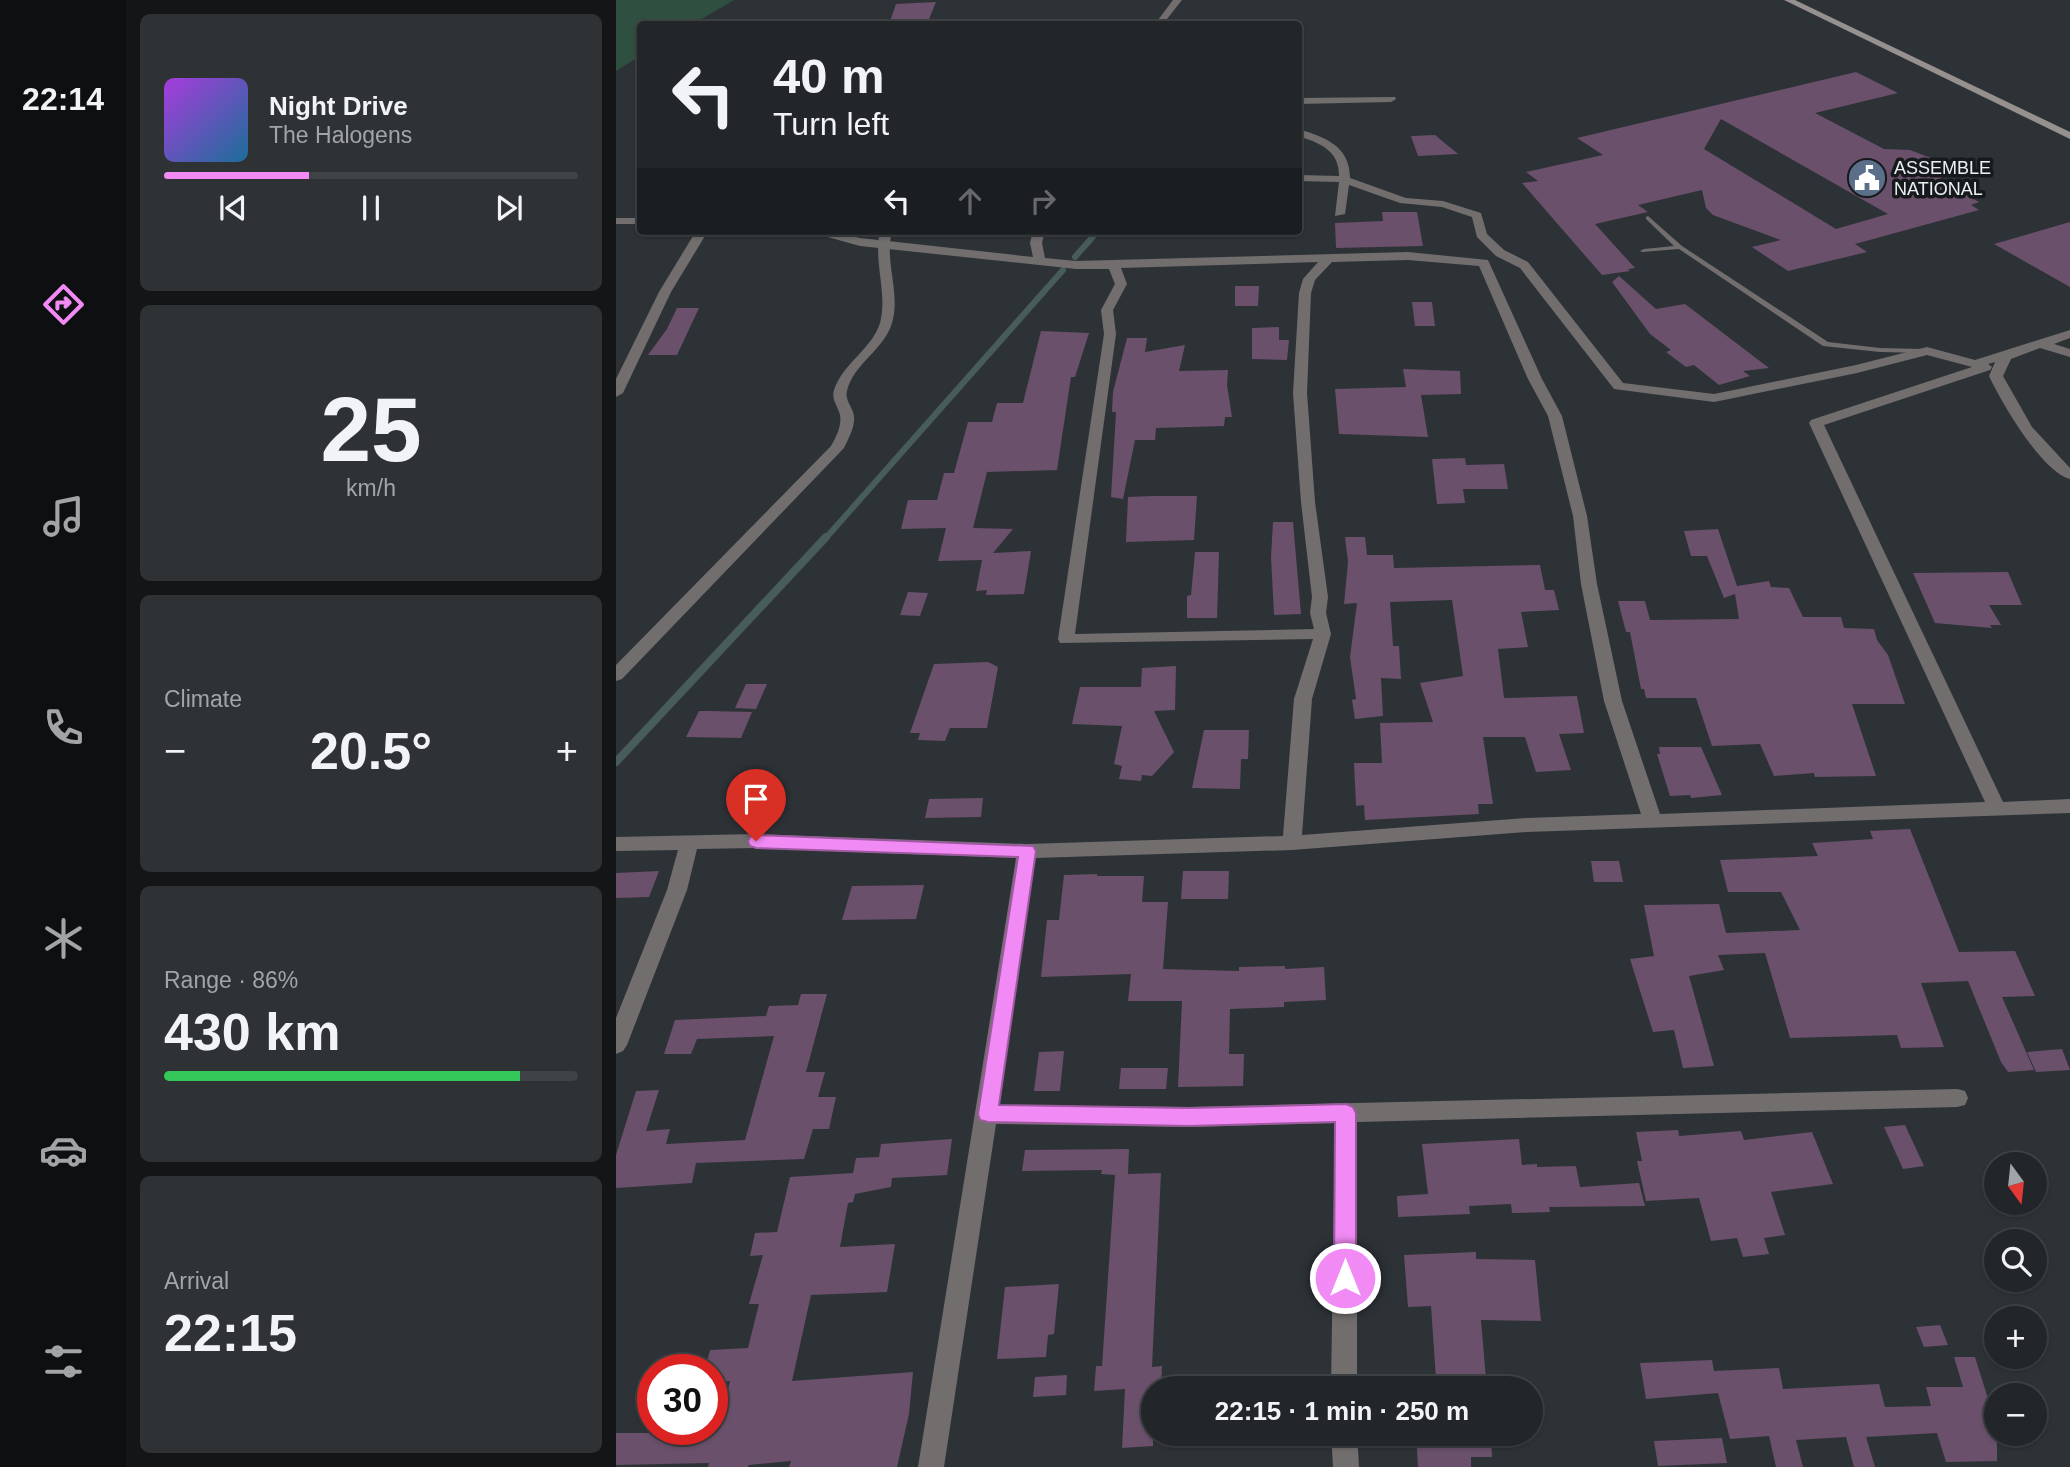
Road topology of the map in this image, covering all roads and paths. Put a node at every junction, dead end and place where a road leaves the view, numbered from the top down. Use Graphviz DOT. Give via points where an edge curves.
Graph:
graph roads {
  1 [pos="1178,0"];
  2 [pos="1788,0"];
  3 [pos="1804,0"];
  4 [pos="1161,21"];
  5 [pos="1391,99"];
  6 [pos="1302,101"];
  7 [pos="2070,126"];
  8 [pos="1302,133"];
  9 [pos="2070,136"];
  10 [pos="1302,178"];
  11 [pos="1343,178"];
  12 [pos="1339,214"];
  13 [pos="1648,218"];
  14 [pos="616,221"];
  15 [pos="637,221"];
  16 [pos="700,235"];
  17 [pos="823,235"];
  18 [pos="1038,235"];
  19 [pos="883,237"];
  20 [pos="1680,247"];
  21 [pos="1644,251"];
  22 [pos="1039,259"];
  23 [pos="1328,259"];
  24 [pos="1114,265"];
  25 [pos="2070,334"];
  26 [pos="2044,345"];
  27 [pos="1927,351"];
  28 [pos="2070,353"];
  29 [pos="2005,357"];
  30 [pos="616,393"];
  31 [pos="2070,475"];
  32 [pos="1323,635"];
  33 [pos="616,675"];
  34 [pos="2070,806"];
  35 [pos="1997,808"];
  36 [pos="1653,821"];
  37 [pos="690,842"];
  38 [pos="1292,843"];
  39 [pos="616,844"];
  40 [pos="1027,851"];
  41 [pos="616,1045"];
  42 [pos="1958,1098"];
  43 [pos="1346,1113"];
  44 [pos="988,1114"];
  45 [pos="1344,1376"];
  46 [pos="1345,1446"];
  47 [pos="931,1467"];
  48 [pos="1346,1467"];
  1 -- 4 [label="street"];
  2 -- 9 [label="main road"];
  3 -- 7 [label="main road"];
  5 -- 6 [label="street"];
  8 -- 11 [label="street" via="1333,145 1343,163"];
  10 -- 11 [label="street"];
  11 -- 12 [label="street"];
  11 -- 27 [label="street" via="1404,201 1443,204 1477,215 1481,235 1500,253 1524,265 1619,386 1714,398"];
  13 -- 20 [label="lane"];
  14 -- 15 [label="street"];
  16 -- 30 [label="street" via="665,292"];
  17 -- 19 [label="street"];
  18 -- 22 [label="street"];
  19 -- 22 [label="street"];
  19 -- 33 [label="street" via="888,313 876,344 841,388 846,421 837,448"];
  20 -- 21 [label="lane"];
  20 -- 27 [label="lane" via="1826,344"];
  22 -- 24 [label="street"];
  23 -- 24 [label="street"];
  23 -- 32 [label="street" via="1309,278 1305,293 1300,393"];
  23 -- 36 [label="street" via="1408,256 1485,265 1555,416 1580,516 1612,701"];
  24 -- 32 [label="street" via="1121,284 1107,310 1110,334 1066,639"];
  25 -- 26 [label="street"];
  26 -- 28 [label="street"];
  26 -- 29 [label="street"];
  27 -- 29 [label="street" via="1975,364"];
  29 -- 31 [label="street" via="1996,376 2008,402 2053,461"];
  29 -- 35 [label="street" via="1816,423"];
  32 -- 38 [label="street" via="1303,699"];
  34 -- 35 [label="street"];
  35 -- 36 [label="street"];
  36 -- 38 [label="street" via="1527,825"];
  37 -- 39 [label="street"];
  37 -- 40 [label="street"];
  37 -- 41 [label="street" via="677,890"];
  38 -- 40 [label="street"];
  40 -- 44 [label="street"];
  42 -- 43 [label="street"];
  43 -- 44 [label="street" via="1189,1117"];
  43 -- 45 [label="street"];
  44 -- 47 [label="street"];
  46 -- 48 [label="street"];
}
